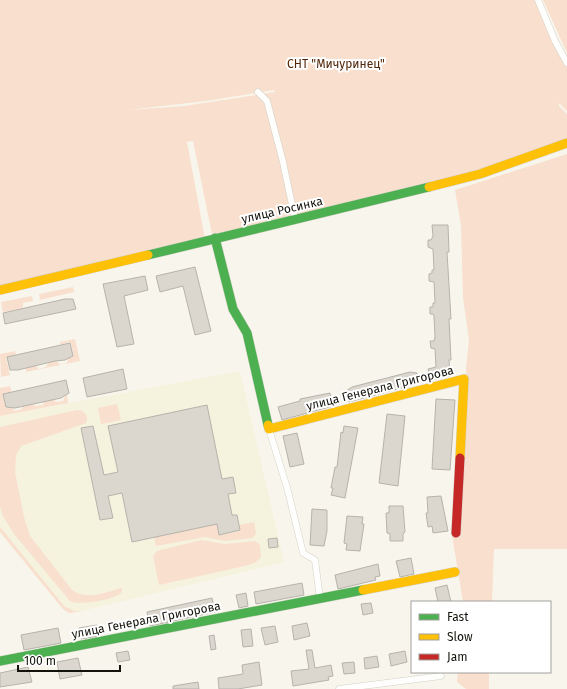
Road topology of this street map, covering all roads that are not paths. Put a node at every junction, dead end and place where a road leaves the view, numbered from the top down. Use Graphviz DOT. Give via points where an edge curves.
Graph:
graph roads {
  1 [pos="538,0"];
  2 [pos="567,63"];
  3 [pos="258,92"];
  4 [pos="567,143"];
  5 [pos="295,219"];
  6 [pos="215,238"];
  7 [pos="0,290"];
  8 [pos="269,428"];
  9 [pos="456,533"];
  10 [pos="455,572"];
  11 [pos="320,599"];
  12 [pos="0,660"];
  13 [pos="441,676"];
  14 [pos="339,689"];
  1 -- 2 [label="street"];
  3 -- 5 [label="street" via="267,101 284,162"];
  4 -- 5 [label="street, улица Росинка" via="480,174"];
  5 -- 6 [label="street, улица Росинка"];
  6 -- 7 [label="street, улица Росинка"];
  6 -- 8 [label="street" via="233,309 247,333"];
  8 -- 9 [label="street, улица Генерала Григорова" via="464,379"];
  8 -- 11 [label="street" via="303,553 315,560"];
  10 -- 11 [label="street, улица Генерала Григорова"];
  11 -- 12 [label="street, улица Генерала Григорова"];
  13 -- 14 [label="street"];
}
